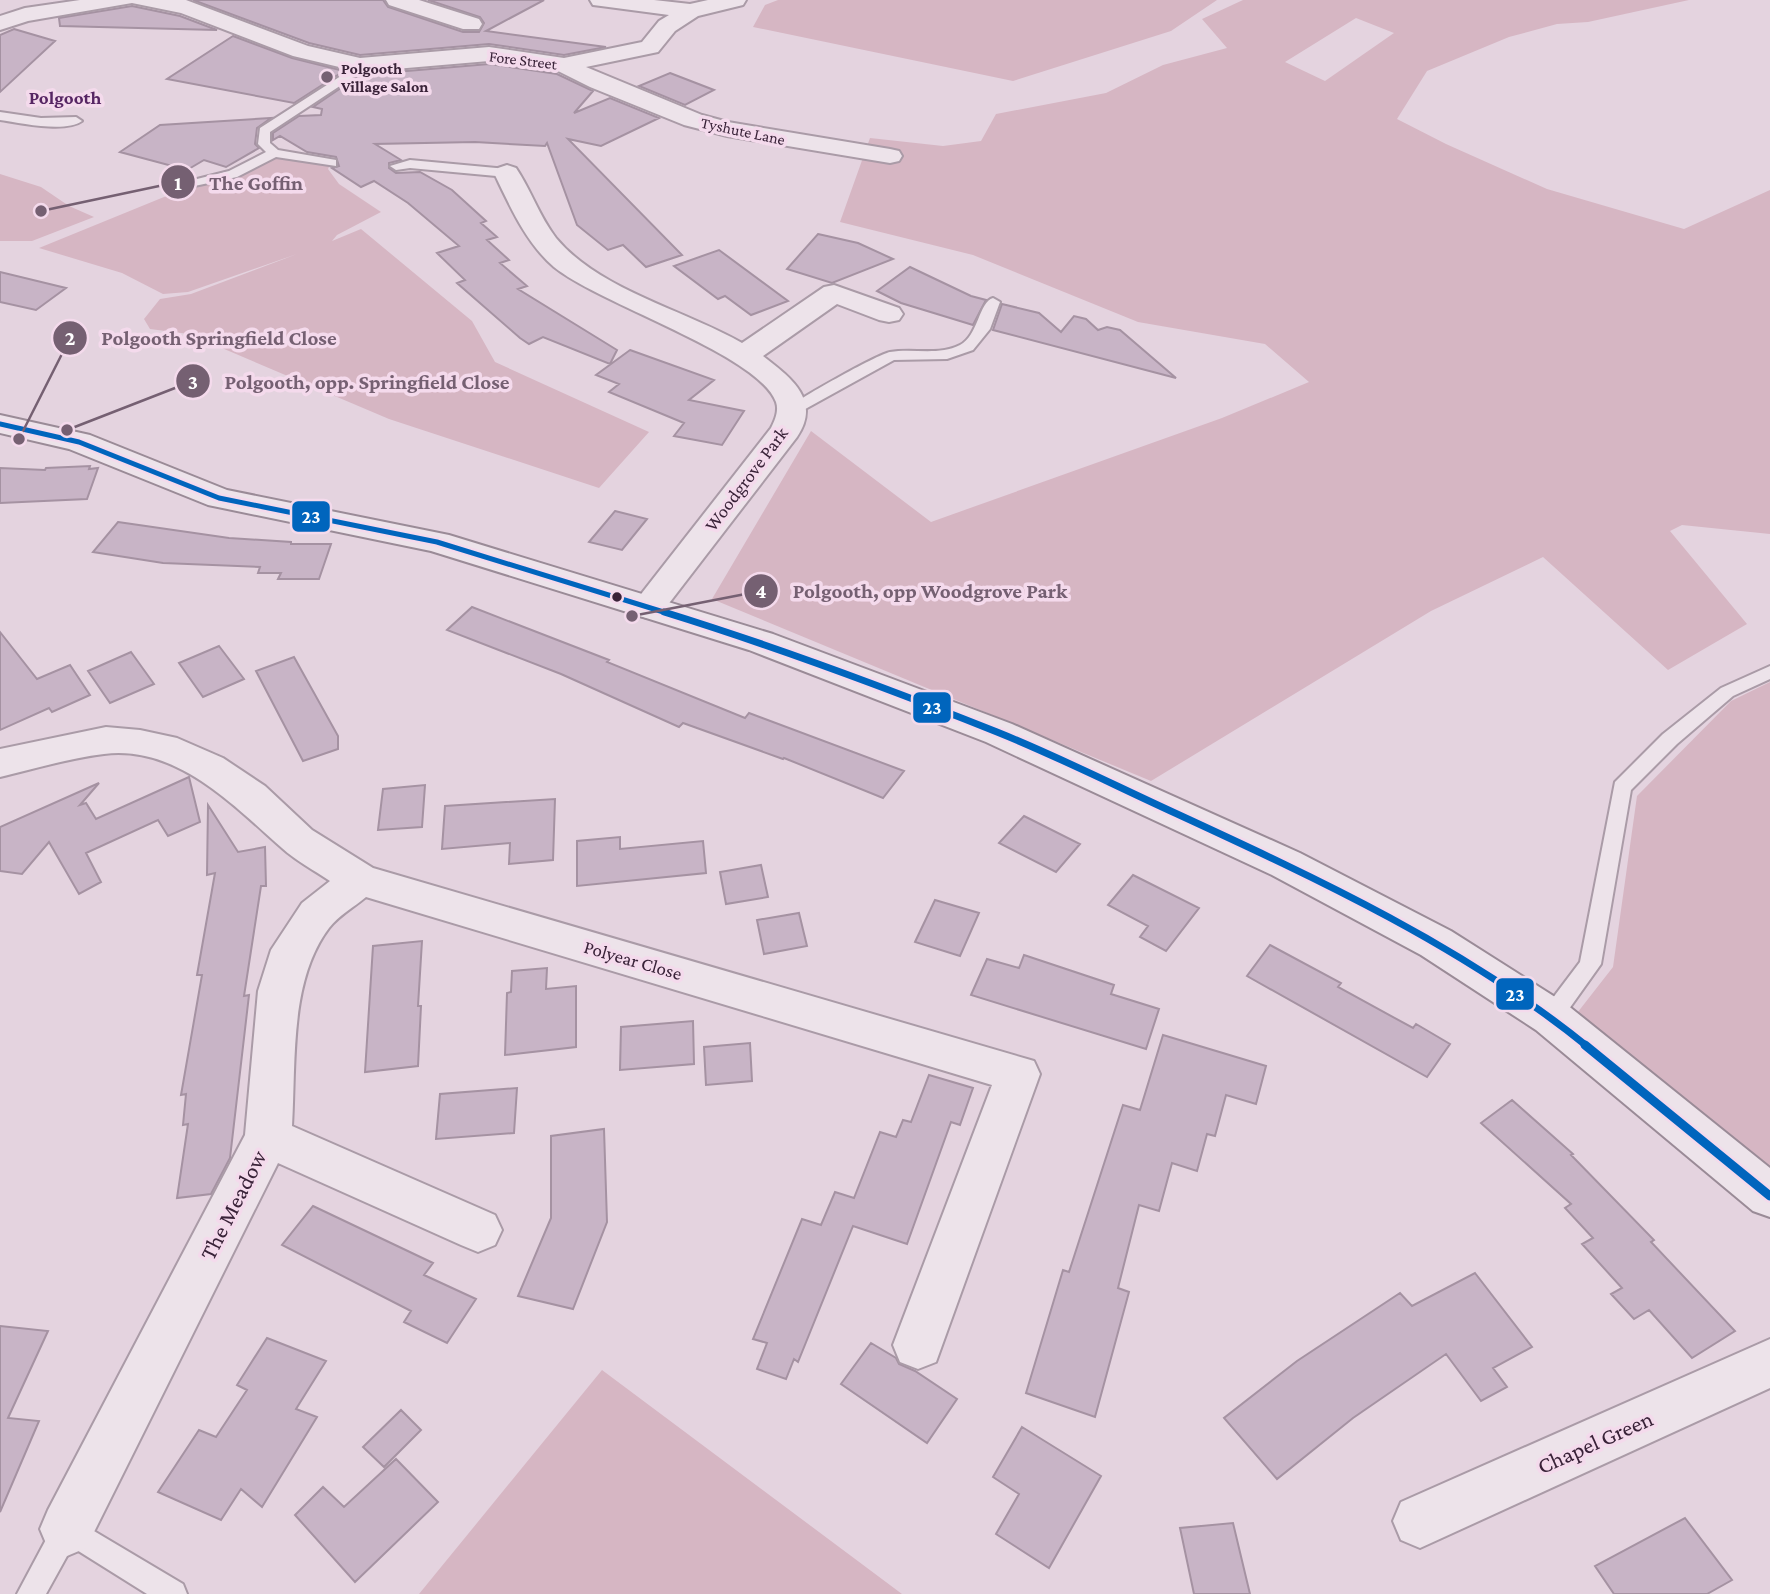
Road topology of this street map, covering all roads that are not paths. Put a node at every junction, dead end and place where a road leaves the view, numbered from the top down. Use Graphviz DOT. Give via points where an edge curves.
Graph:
graph roads {
  1 [pos="123,0"];
  2 [pos="140,0"];
  3 [pos="397,0"];
  4 [pos="601,0"];
  5 [pos="735,0"];
  6 [pos="196,4"];
  7 [pos="697,6"];
  8 [pos="0,23"];
  9 [pos="471,24"];
  10 [pos="360,65"];
  11 [pos="564,65"];
  12 [pos="0,116"];
  13 [pos="76,121"];
  14 [pos="274,153"];
  15 [pos="890,156"];
  16 [pos="332,163"];
  17 [pos="396,166"];
  18 [pos="507,173"];
  19 [pos="190,185"];
  20 [pos="993,302"];
  21 [pos="889,314"];
  22 [pos="743,356"];
  23 [pos="793,410"];
  24 [pos="0,425"];
  25 [pos="648,607"];
  26 [pos="1770,672"];
  27 [pos="0,763"];
  28 [pos="360,880"];
  29 [pos="1551,1017"];
  30 [pos="268,1137"];
  31 [pos="1770,1196"];
  32 [pos="478,1230"];
  33 [pos="918,1345"];
  34 [pos="1770,1363"];
  35 [pos="1420,1521"];
  36 [pos="67,1529"];
  37 [pos="32,1594"];
  38 [pos="173,1594"];
  1 -- 8 [label="street"];
  2 -- 6 [label="street, Fore Street"];
  3 -- 9 [label="street"];
  4 -- 7 [label="street"];
  5 -- 7 [label="street"];
  6 -- 10 [label="street, Fore Street" via="301,51"];
  7 -- 11 [label="street, Fore Street" via="667,26 650,47"];
  10 -- 11 [label="street, Fore Street" via="489,54"];
  10 -- 14 [label="lane" via="264,131 264,145"];
  11 -- 15 [label="street, Tyshute Lane" via="727,130"];
  12 -- 13 [label="lane"];
  14 -- 16 [label="lane"];
  14 -- 19 [label="lane" via="233,174"];
  17 -- 18 [label="lane"];
  18 -- 22 [label="street, Woodgrove Park" via="527,214 564,261 600,285"];
  20 -- 23 [label="lane" via="968,347 947,355 891,356"];
  21 -- 22 [label="street" via="834,293"];
  22 -- 23 [label="street, Woodgrove Park" via="769,372"];
  23 -- 25 [label="street, Woodgrove Park" via="786,430"];
  24 -- 25 [label="street" via="79,442 219,498 437,542"];
  25 -- 29 [label="street" via="761,642 1011,739 1286,864 1436,943"];
  26 -- 29 [label="lane" via="1727,692 1622,787 1590,964"];
  27 -- 28 [label="street, Polyear Close" via="106,740 177,751 251,796 298,840"];
  28 -- 30 [label="street, The Meadow" via="316,914 292,950 279,991"];
  28 -- 33 [label="street, Polyear Close" via="1018,1074"];
  29 -- 31 [label="street"];
  30 -- 32 [label="street"];
  30 -- 36 [label="street, The Meadow"];
  34 -- 35 [label="street, Chapel Green"];
  36 -- 37 [label="lane"];
  36 -- 38 [label="lane"];
}
